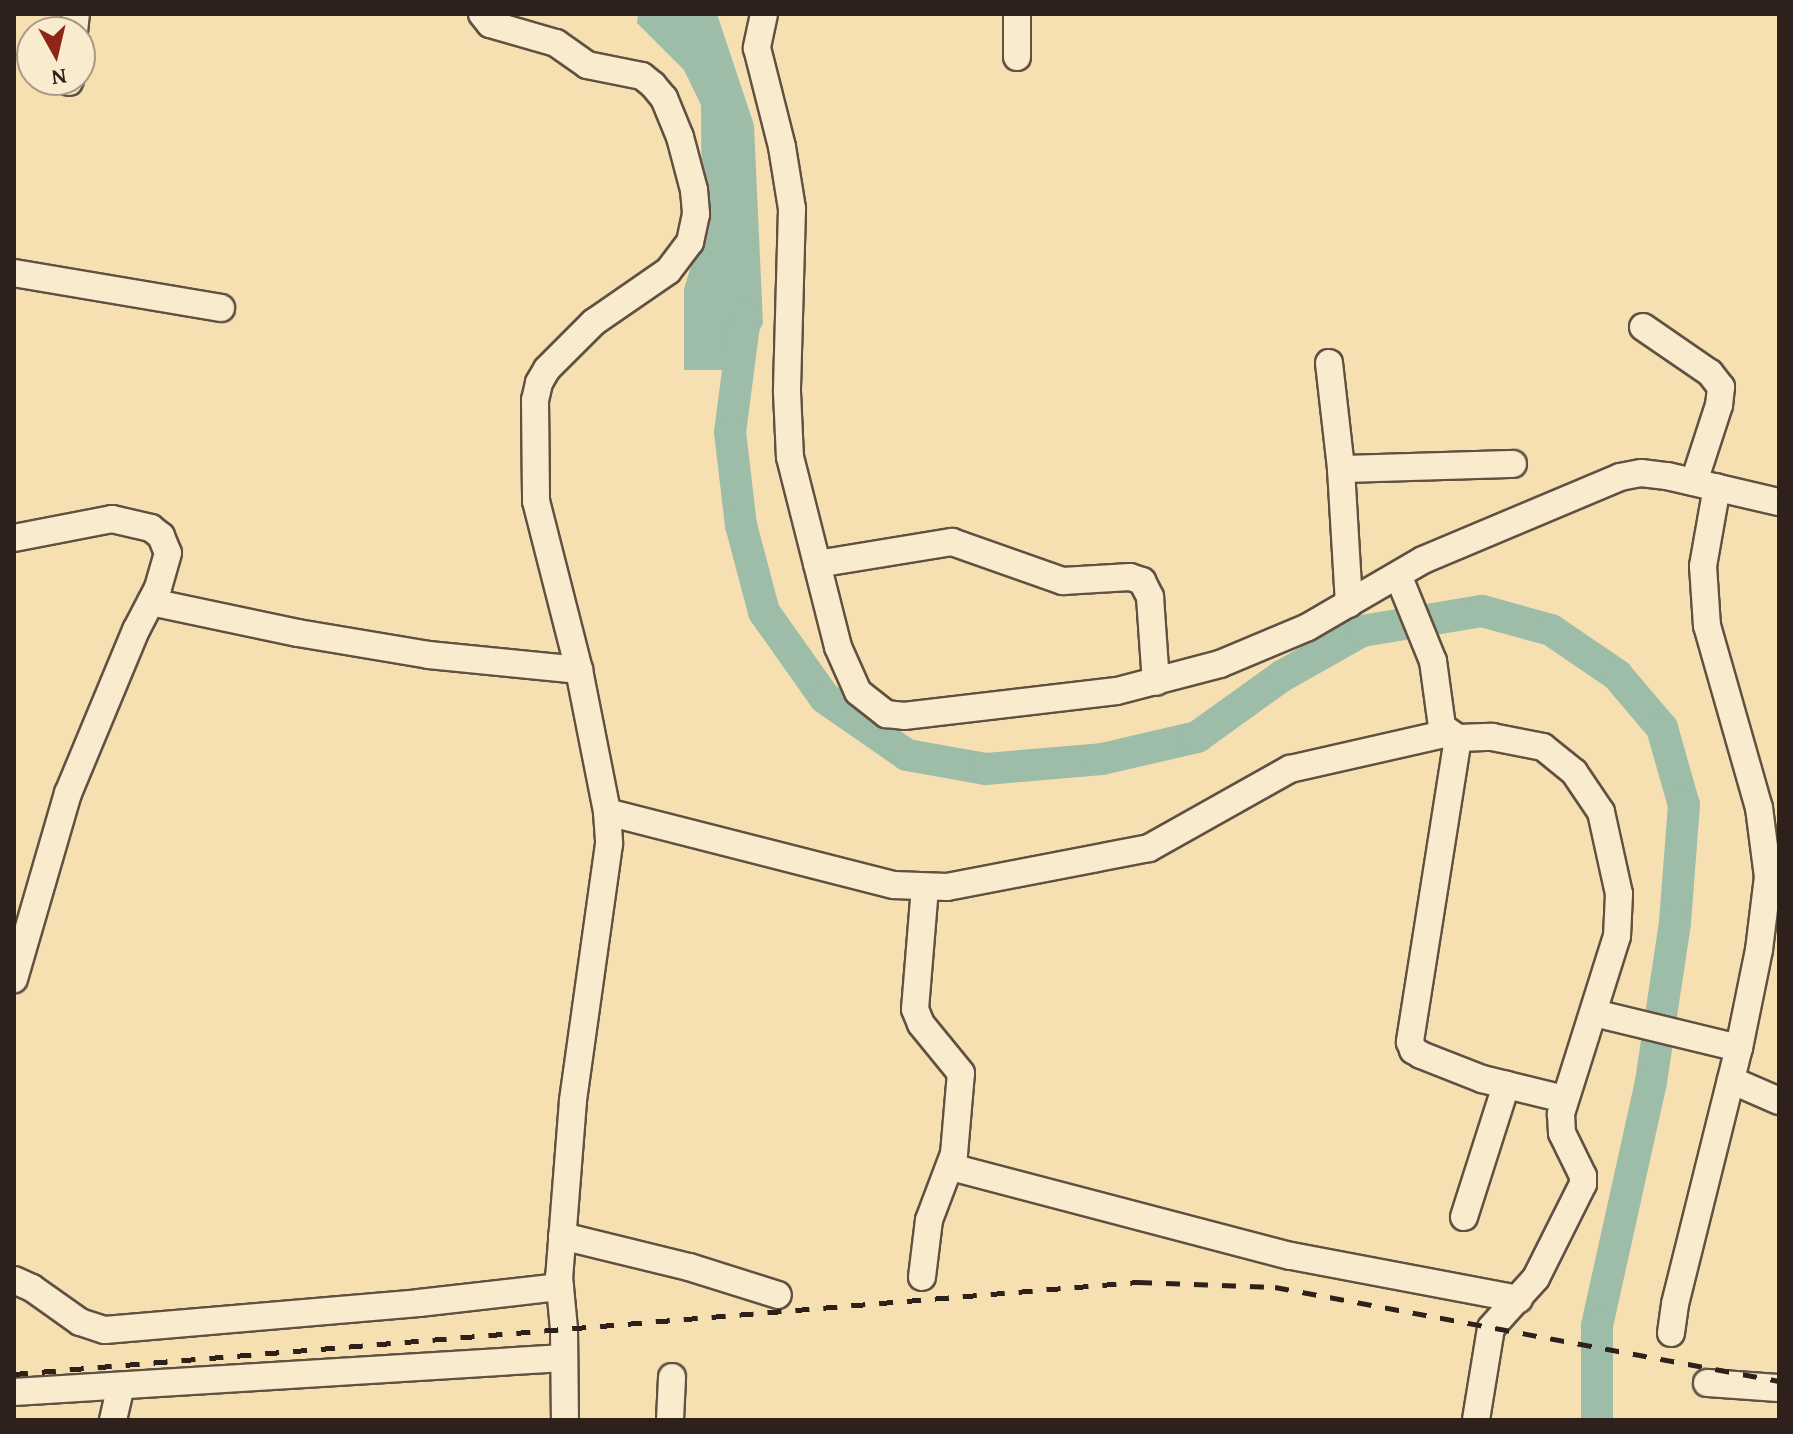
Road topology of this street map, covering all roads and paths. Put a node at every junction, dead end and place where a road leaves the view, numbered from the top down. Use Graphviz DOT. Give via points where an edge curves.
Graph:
graph roads {
  1 [pos="482,14"];
  2 [pos="764,14"];
  3 [pos="1017,14"];
  4 [pos="1017,57"];
  5 [pos="14,273"];
  6 [pos="221,308"];
  7 [pos="1643,327"];
  8 [pos="1329,363"];
  9 [pos="1513,464"];
  10 [pos="1341,469"];
  11 [pos="1706,485"];
  12 [pos="1779,502"];
  13 [pos="14,538"];
  14 [pos="817,564"];
  15 [pos="1398,575"];
  16 [pos="151,602"];
  17 [pos="1349,604"];
  18 [pos="579,670"];
  19 [pos="1156,682"];
  20 [pos="1453,735"];
  21 [pos="607,812"];
  22 [pos="925,887"];
  23 [pos="14,979"];
  24 [pos="1594,1013"];
  25 [pos="1739,1048"];
  26 [pos="1731,1080"];
  27 [pos="1506,1085"];
  28 [pos="1564,1099"];
  29 [pos="1779,1101"];
  30 [pos="951,1167"];
  31 [pos="1464,1217"];
  32 [pos="562,1236"];
  33 [pos="922,1277"];
  34 [pos="14,1280"];
  35 [pos="560,1287"];
  36 [pos="778,1295"];
  37 [pos="1519,1299"];
  38 [pos="1671,1333"];
  39 [pos="564,1358"];
  40 [pos="672,1377"];
  41 [pos="1707,1383"];
  42 [pos="121,1386"];
  43 [pos="1779,1388"];
  44 [pos="14,1392"];
  45 [pos="113,1420"];
  46 [pos="565,1420"];
  47 [pos="670,1420"];
  48 [pos="1476,1420"];
  1 -- 18 [label="street" via="490,24 556,43 587,65 642,76 653,85 680,137 694,190 695,227 681,256 668,271 594,322 539,383 536,501"];
  2 -- 14 [label="street" via="757,48 792,209 790,457"];
  3 -- 4 [label="street"];
  5 -- 6 [label="street"];
  7 -- 11 [label="street" via="1710,373 1721,387"];
  8 -- 10 [label="street"];
  9 -- 10 [label="street"];
  10 -- 17 [label="street"];
  11 -- 12 [label="street"];
  11 -- 15 [label="street" via="1641,473 1620,477"];
  11 -- 25 [label="street" via="1707,626 1759,808 1768,877"];
  13 -- 16 [label="street" via="112,519 151,528 168,553"];
  14 -- 19 [label="street" via="952,542 1063,581 1142,581 1150,597"];
  14 -- 19 [label="street" via="850,677 870,705 886,714 1117,691"];
  15 -- 17 [label="street"];
  15 -- 20 [label="street" via="1433,661 1442,727"];
  16 -- 18 [label="street" via="429,655"];
  16 -- 23 [label="street" via="68,793"];
  17 -- 19 [label="street" via="1220,664"];
  18 -- 21 [label="street"];
  20 -- 22 [label="street" via="1290,769 1149,848 978,883"];
  20 -- 24 [label="street" via="1543,747 1574,772 1595,801 1619,894 1620,918"];
  20 -- 27 [label="street" via="1410,1042 1421,1055"];
  21 -- 22 [label="street" via="787,860"];
  21 -- 32 [label="street" via="609,844 582,1024"];
  22 -- 30 [label="street" via="915,1009 961,1073"];
  24 -- 25 [label="street"];
  24 -- 28 [label="street"];
  25 -- 26 [label="street"];
  26 -- 29 [label="street"];
  26 -- 38 [label="street"];
  27 -- 28 [label="street"];
  27 -- 31 [label="street"];
  28 -- 37 [label="street" via="1562,1133 1583,1184 1536,1278"];
  30 -- 33 [label="street" via="929,1220"];
  30 -- 37 [label="street" via="1291,1256"];
  32 -- 35 [label="street"];
  32 -- 36 [label="street"];
  34 -- 35 [label="street" via="80,1322 105,1330"];
  35 -- 39 [label="street"];
  37 -- 48 [label="street" via="1491,1328"];
  39 -- 42 [label="street"];
  39 -- 46 [label="street"];
  40 -- 47 [label="street"];
  41 -- 43 [label="street"];
  42 -- 44 [label="street"];
  42 -- 45 [label="street"];
}
